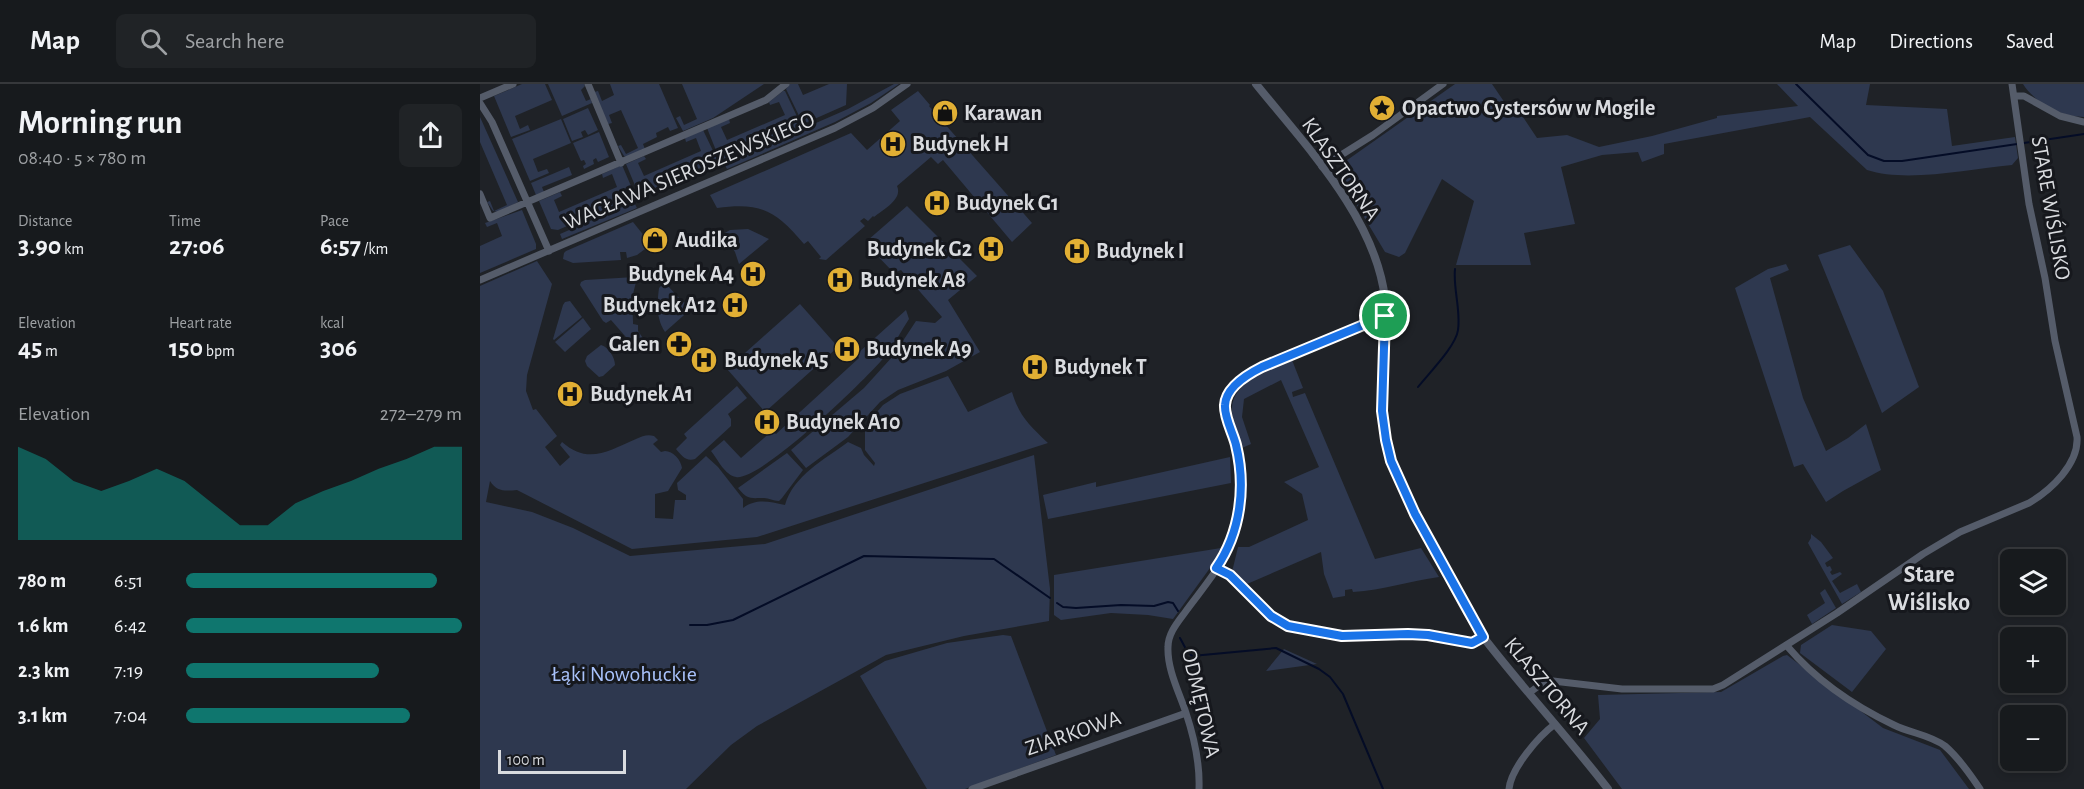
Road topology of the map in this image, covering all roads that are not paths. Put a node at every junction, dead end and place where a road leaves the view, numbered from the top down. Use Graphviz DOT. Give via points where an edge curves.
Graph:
graph roads {
  1 [pos="513,84"];
  2 [pos="588,84"];
  3 [pos="786,84"];
  4 [pos="908,84"];
  5 [pos="1256,84"];
  6 [pos="1443,84"];
  7 [pos="2012,84"];
  8 [pos="2015,96"];
  9 [pos="480,101"];
  10 [pos="2084,122"];
  11 [pos="621,163"];
  12 [pos="1322,167"];
  13 [pos="480,194"];
  14 [pos="527,202"];
  15 [pos="549,251"];
  16 [pos="480,280"];
  17 [pos="1385,316"];
  18 [pos="1216,568"];
  19 [pos="1483,637"];
  20 [pos="1787,646"];
  21 [pos="1529,693"];
  22 [pos="1186,713"];
  23 [pos="1555,724"];
  24 [pos="972,789"];
  25 [pos="1199,789"];
  26 [pos="1509,789"];
  27 [pos="1608,789"];
  28 [pos="1980,789"];
  1 -- 9 [label="street"];
  2 -- 11 [label="street"];
  3 -- 11 [label="street" via="766,100"];
  4 -- 15 [label="street, WACŁAWA SIEROSZEWSKIEGO" via="835,128"];
  5 -- 12 [label="street, KLASZTORNA"];
  6 -- 12 [label="street"];
  7 -- 8 [label="street, STARE WIŚLISKO"];
  8 -- 10 [label="street" via="2024,96 2060,116"];
  8 -- 20 [label="street, STARE WIŚLISKO" via="2029,204 2077,437 2076,453 2055,483 2039,497 1960,532"];
  9 -- 14 [label="street"];
  11 -- 14 [label="street"];
  12 -- 17 [label="street, KLASZTORNA" via="1372,249 1382,281"];
  13 -- 14 [label="street" via="490,218"];
  14 -- 15 [label="street"];
  15 -- 16 [label="street, WACŁAWA SIEROSZEWSKIEGO"];
  17 -- 18 [label="street, ODMĘTOWA" via="1262,367 1231,391 1225,406 1240,465 1241,488 1235,533"];
  17 -- 19 [label="street, KLASZTORNA" via="1382,411 1391,461 1415,514"];
  18 -- 19 [label="street" via="1230,575 1271,616 1288,626 1342,636 1428,635 1469,644"];
  18 -- 22 [label="street, ODMĘTOWA" via="1176,624 1168,643"];
  19 -- 21 [label="street, KLASZTORNA"];
  20 -- 21 [label="street, STARE WIŚLISKO" via="1713,689 1622,689 1553,681 1544,682"];
  20 -- 28 [label="street" via="1814,673 1864,709 1940,743 1964,766"];
  21 -- 23 [label="street, KLASZTORNA"];
  22 -- 24 [label="street, ZIARKOWA"];
  22 -- 25 [label="street, ODMĘTOWA"];
  23 -- 26 [label="street" via="1523,760"];
  23 -- 27 [label="street, KLASZTORNA"];
}
